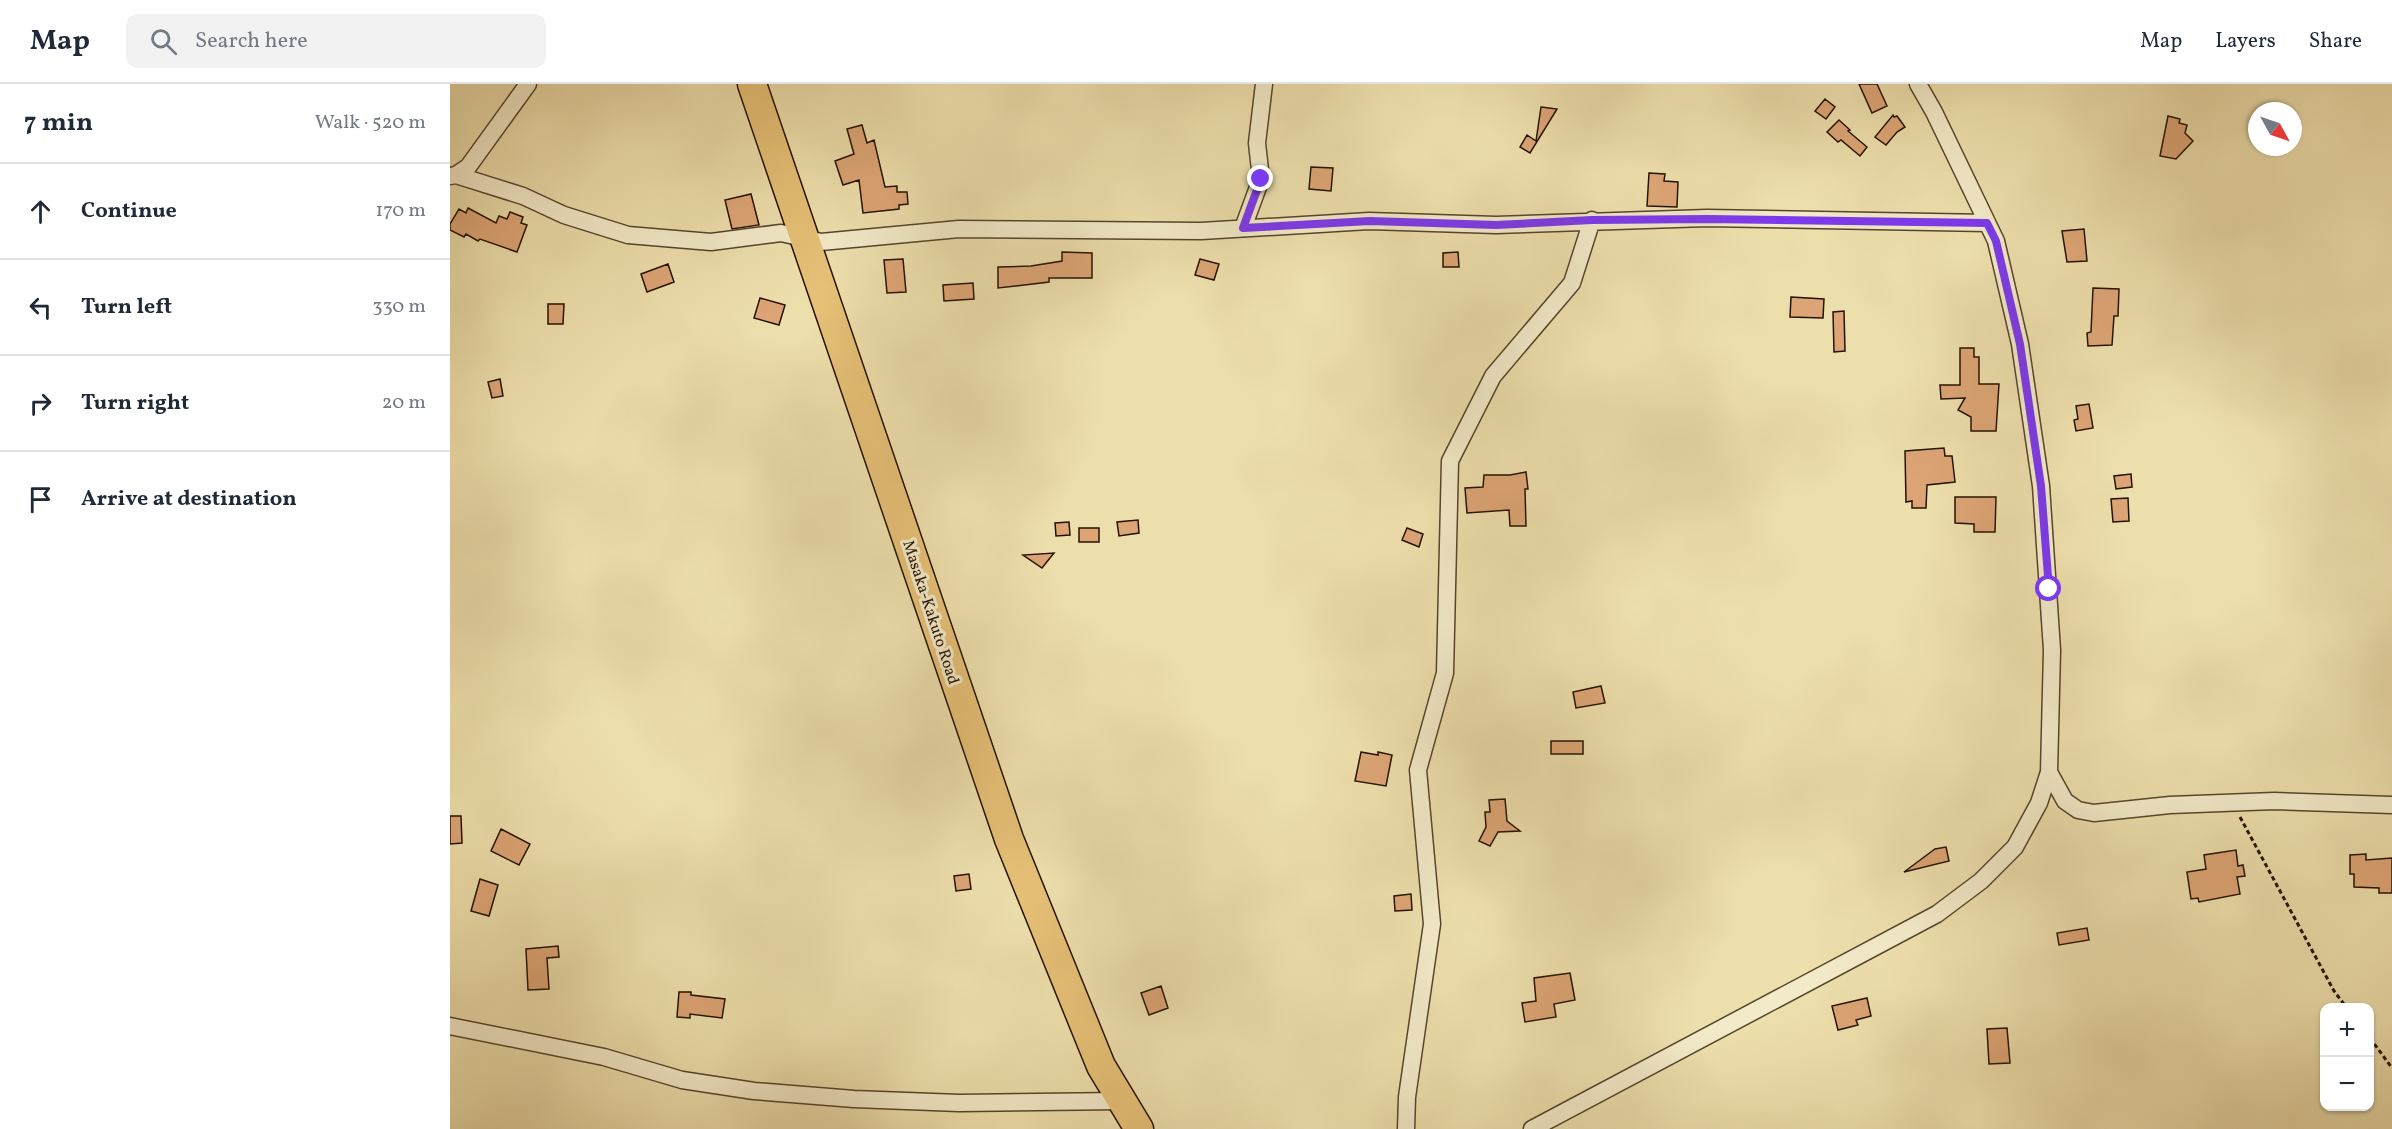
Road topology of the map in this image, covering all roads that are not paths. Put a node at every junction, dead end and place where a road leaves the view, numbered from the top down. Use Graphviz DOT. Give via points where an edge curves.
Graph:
graph roads {
  1 [pos="528,84"];
  2 [pos="752,84"];
  3 [pos="1264,84"];
  4 [pos="1918,84"];
  5 [pos="453,175"];
  6 [pos="1592,220"];
  7 [pos="1987,223"];
  8 [pos="1243,228"];
  9 [pos="806,239"];
  10 [pos="2049,772"];
  11 [pos="2392,805"];
  12 [pos="450,1026"];
  13 [pos="1121,1101"];
  14 [pos="1139,1129"];
  15 [pos="1407,1129"];
  16 [pos="1532,1129"];
  1 -- 5 [label="street" via="468,167"];
  2 -- 9 [label="highway, Masaka-Kakuto Road"];
  3 -- 8 [label="street" via="1257,143 1261,179"];
  4 -- 7 [label="street"];
  5 -- 9 [label="street" via="628,235 711,242 781,232"];
  6 -- 7 [label="street"];
  6 -- 8 [label="street" via="1496,225 1370,221"];
  6 -- 15 [label="street" via="1572,283 1493,376 1450,461 1445,673 1419,770 1432,924 1407,1097"];
  7 -- 10 [label="street" via="1996,241 2020,344 2041,486 2052,650"];
  8 -- 9 [label="street" via="959,229 821,242"];
  9 -- 13 [label="highway, Masaka-Kakuto Road" via="1005,830 1101,1066"];
  10 -- 11 [label="street" via="2065,801 2078,810 2094,813 2232,802"];
  10 -- 16 [label="street" via="2038,803 2014,847 1981,881 1937,914"];
  12 -- 13 [label="street" via="604,1057 682,1080 754,1091 959,1103"];
  13 -- 14 [label="highway, Masaka-Kakuto Road"];
}
